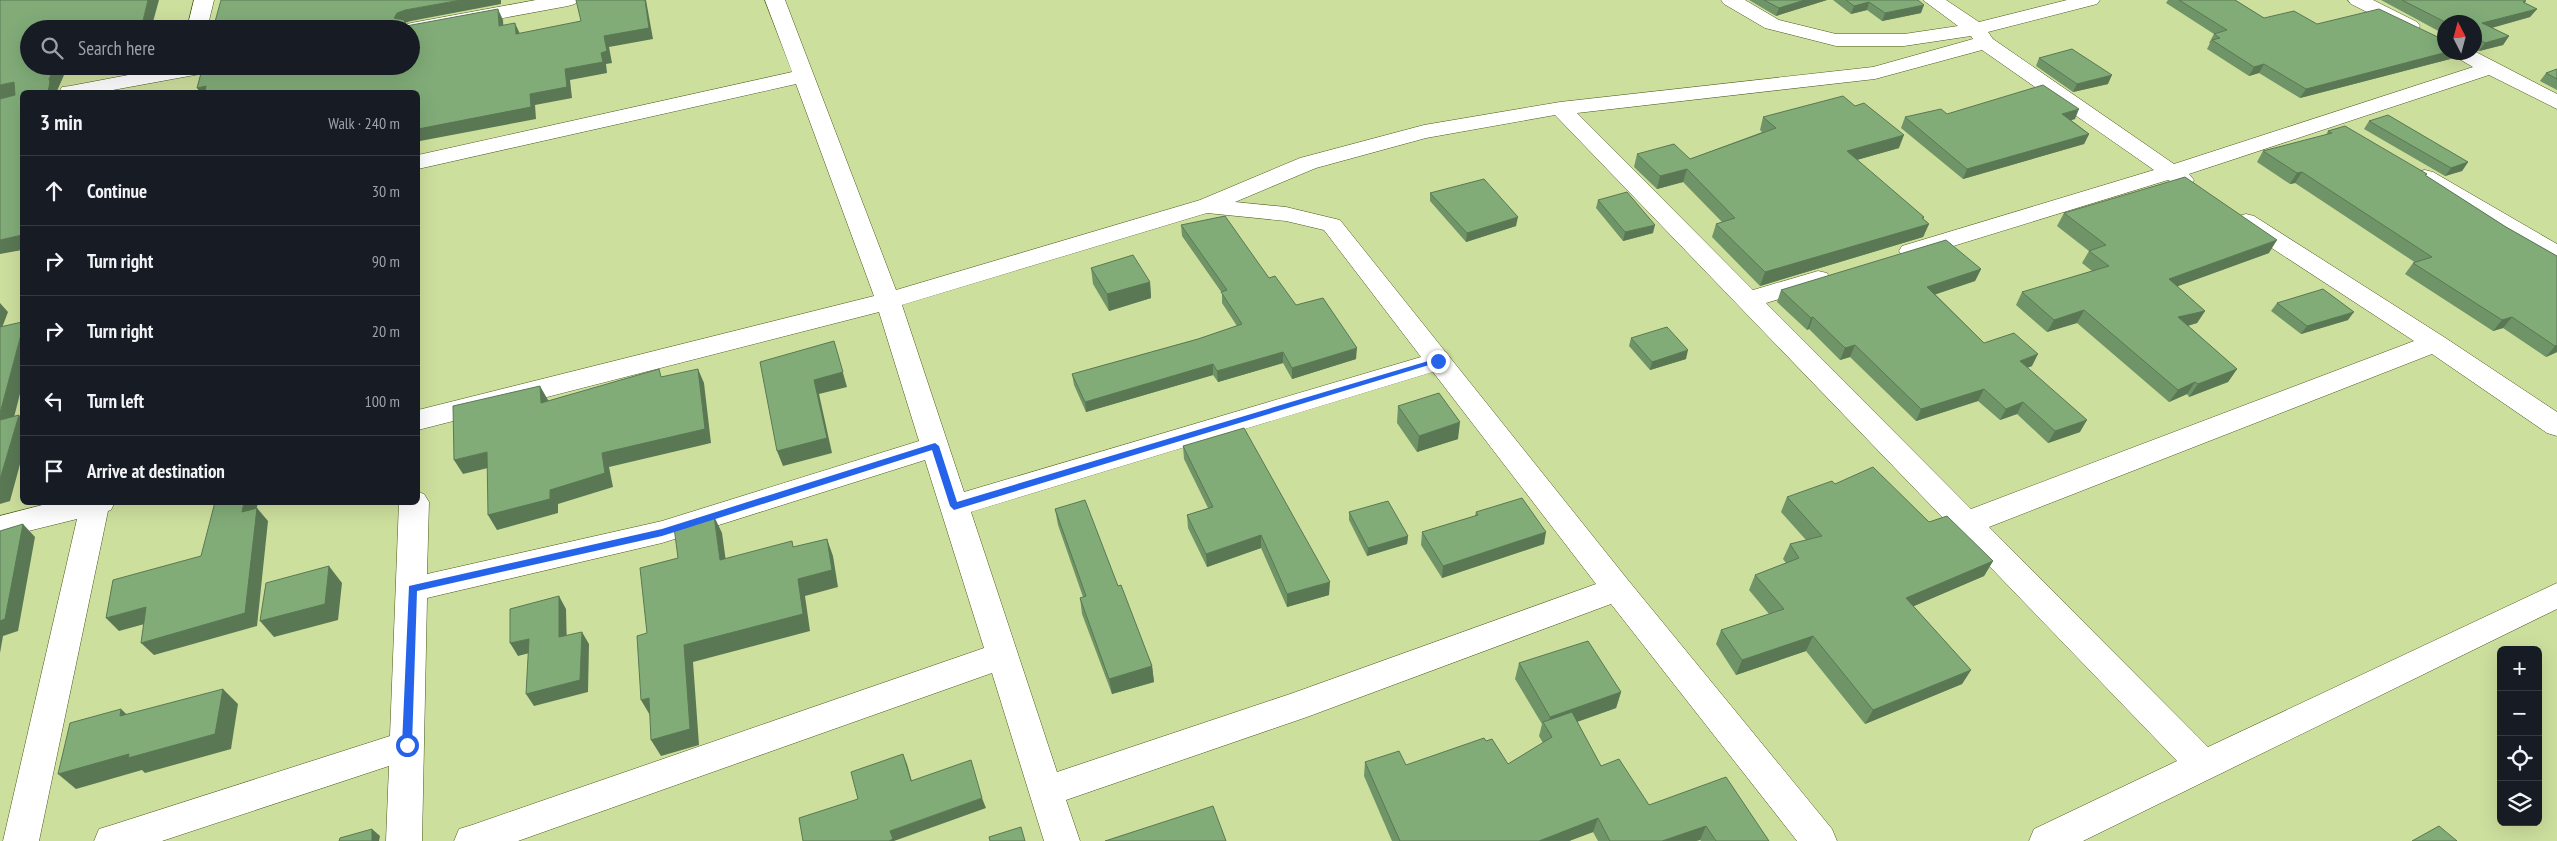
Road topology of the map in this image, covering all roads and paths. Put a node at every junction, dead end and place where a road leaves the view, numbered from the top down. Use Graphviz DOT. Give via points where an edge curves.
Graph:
graph roads {
  1 [pos="204,0"];
  2 [pos="568,0"];
  3 [pos="775,0"];
  4 [pos="1731,0"];
  5 [pos="1933,0"];
  6 [pos="2090,0"];
  7 [pos="2358,0"];
  8 [pos="198,20"];
  9 [pos="420,27"];
  10 [pos="2427,35"];
  11 [pos="1981,36"];
  12 [pos="2476,60"];
  13 [pos="2490,68"];
  14 [pos="153,75"];
  15 [pos="186,75"];
  16 [pos="802,76"];
  17 [pos="80,90"];
  18 [pos="182,90"];
  19 [pos="2557,103"];
  20 [pos="1560,108"];
  21 [pos="2330,120"];
  22 [pos="2355,135"];
  23 [pos="420,162"];
  24 [pos="2405,165"];
  25 [pos="2171,172"];
  26 [pos="2204,194"];
  27 [pos="1206,206"];
  28 [pos="2229,210"];
  29 [pos="2557,255"];
  30 [pos="1888,258"];
  31 [pos="1842,272"];
  32 [pos="1747,300"];
  33 [pos="888,301"];
  34 [pos="2435,343"];
  35 [pos="1438,361"];
  36 [pos="420,419"];
  37 [pos="2557,426"];
  38 [pos="935,446"];
  39 [pos="89,505"];
  40 [pos="97,505"];
  41 [pos="414,505"];
  42 [pos="954,506"];
  43 [pos="1967,523"];
  44 [pos="0,527"];
  45 [pos="413,589"];
  46 [pos="1617,589"];
  47 [pos="2557,595"];
  48 [pos="1002,655"];
  49 [pos="407,745"];
  50 [pos="2204,766"];
  51 [pos="1046,791"];
  52 [pos="21,841"];
  53 [pos="112,841"];
  54 [pos="404,841"];
  55 [pos="472,841"];
  56 [pos="1062,841"];
  57 [pos="1819,841"];
  58 [pos="2047,841"];
  1 -- 8 [label="street"];
  2 -- 9 [label="street"];
  3 -- 16 [label="street"];
  4 -- 11 [label="street" via="1772,24 1836,40"];
  5 -- 11 [label="street"];
  6 -- 11 [label="street"];
  7 -- 10 [label="street"];
  11 -- 20 [label="street" via="1966,46 1875,73"];
  11 -- 25 [label="street"];
  12 -- 13 [label="street"];
  13 -- 19 [label="street"];
  13 -- 21 [label="street"];
  14 -- 17 [label="street"];
  15 -- 18 [label="street"];
  16 -- 23 [label="street"];
  16 -- 33 [label="street"];
  20 -- 27 [label="street" via="1424,132 1308,163"];
  20 -- 32 [label="street"];
  21 -- 22 [label="street"];
  21 -- 25 [label="street"];
  24 -- 29 [label="street"];
  25 -- 26 [label="street"];
  25 -- 30 [label="street"];
  27 -- 33 [label="street"];
  27 -- 35 [label="street" via="1286,214 1332,225"];
  28 -- 34 [label="street"];
  31 -- 32 [label="street"];
  32 -- 43 [label="street"];
  33 -- 36 [label="street"];
  33 -- 38 [label="street"];
  34 -- 37 [label="street"];
  34 -- 43 [label="street"];
  35 -- 42 [label="street"];
  35 -- 46 [label="street"];
  38 -- 42 [label="street"];
  38 -- 45 [label="street" via="662,532"];
  39 -- 44 [label="street"];
  40 -- 52 [label="street"];
  41 -- 45 [label="street"];
  42 -- 48 [label="street"];
  43 -- 50 [label="street"];
  45 -- 49 [label="street"];
  46 -- 51 [label="street" via="1295,707"];
  46 -- 57 [label="street"];
  47 -- 50 [label="street"];
  48 -- 51 [label="street"];
  48 -- 55 [label="street"];
  49 -- 53 [label="street"];
  49 -- 54 [label="street"];
  50 -- 58 [label="street"];
  51 -- 56 [label="street"];
}
